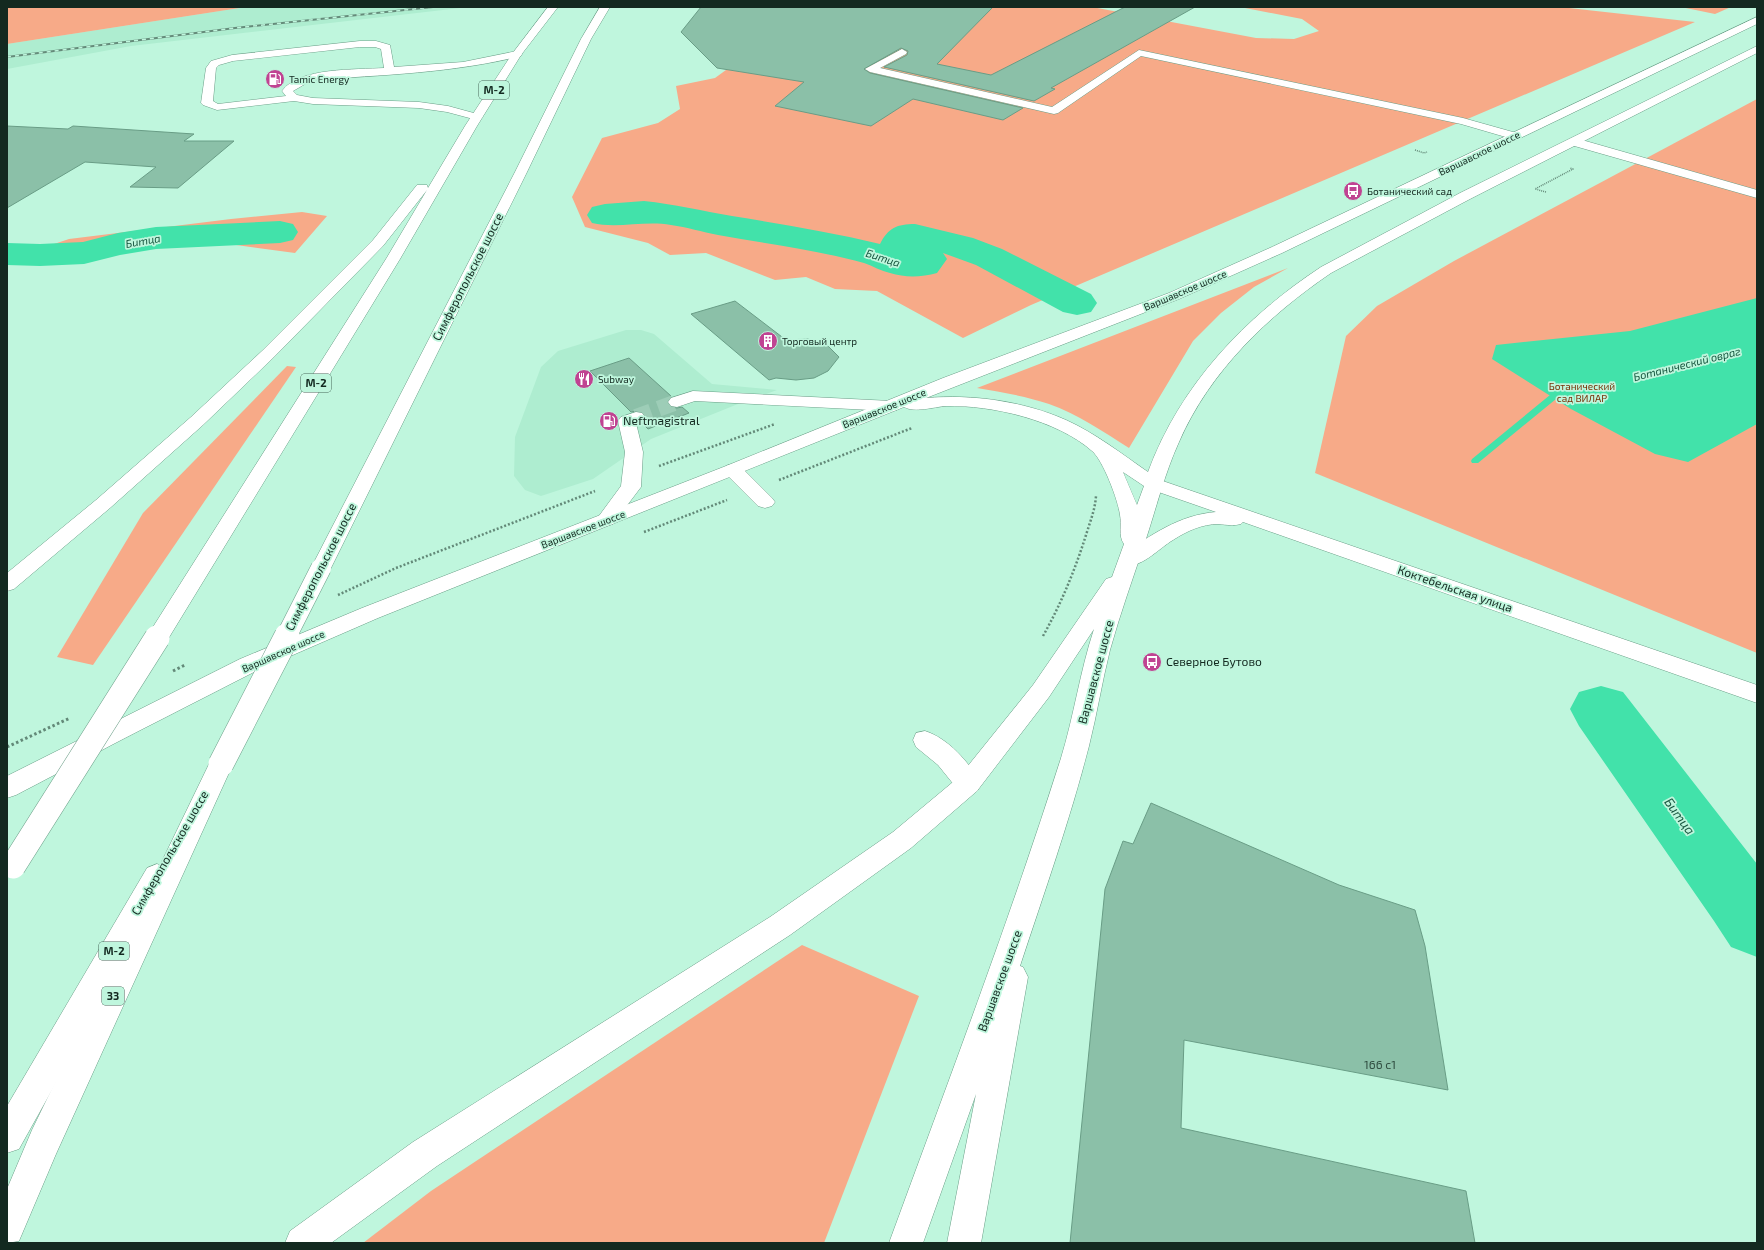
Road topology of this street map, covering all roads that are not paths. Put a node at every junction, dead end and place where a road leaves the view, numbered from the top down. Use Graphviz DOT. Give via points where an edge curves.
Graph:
graph roads {
  1 [pos="553,7"];
  2 [pos="605,7"];
  3 [pos="1757,20"];
  4 [pos="1757,49"];
  5 [pos="902,52"];
  6 [pos="517,54"];
  7 [pos="389,69"];
  8 [pos="294,98"];
  9 [pos="474,121"];
  10 [pos="1516,136"];
  11 [pos="1575,142"];
  12 [pos="1757,194"];
  13 [pos="677,402"];
  14 [pos="891,406"];
  15 [pos="636,417"];
  16 [pos="1102,451"];
  17 [pos="733,470"];
  18 [pos="1154,484"];
  19 [pos="765,502"];
  20 [pos="606,520"];
  21 [pos="1297,535"];
  22 [pos="1129,560"];
  23 [pos="7,584"];
  24 [pos="1757,694"];
  25 [pos="925,740"];
  26 [pos="222,764"];
  27 [pos="968,784"];
  28 [pos="7,788"];
  29 [pos="10,871"];
  30 [pos="1024,913"];
  31 [pos="7,1137"];
  32 [pos="7,1229"];
  33 [pos="302,1243"];
  34 [pos="906,1243"];
  35 [pos="964,1243"];
  1 -- 6 [label="main road, М-2"];
  2 -- 26 [label="main road, Симферопольское шоссе / М-2, bridge" via="586,39"];
  3 -- 10 [label="main road, Варшавское шоссе"];
  4 -- 11 [label="main road, Варшавское шоссе"];
  5 -- 10 [label="main road" via="870,69 1054,111 1139,53 1463,121"];
  6 -- 7 [label="main road" via="462,65"];
  6 -- 9 [label="main road, М-2"];
  7 -- 8 [label="main road" via="310,77 286,91"];
  7 -- 8 [label="main road" via="386,47 376,44 232,58 216,63 211,68 207,103 217,107"];
  8 -- 9 [label="main road" via="419,105 448,109"];
  9 -- 23 [label="main road" via="378,243 329,294 197,421"];
  9 -- 29 [label="main road, М-2, bridge" via="393,259"];
  10 -- 14 [label="main road, Варшавское шоссе" via="1174,296"];
  11 -- 12 [label="main road"];
  11 -- 18 [label="main road, Варшавское шоссе" via="1465,196 1326,270 1270,310 1230,350 1183,416"];
  13 -- 14 [label="main road" via="693,396"];
  14 -- 16 [label="main road, Коктебельская улица" via="946,401 1007,408 1060,424"];
  14 -- 17 [label="main road, Варшавское шоссе"];
  15 -- 20 [label="main road" via="627,421 634,452 631,487"];
  16 -- 18 [label="main road, Коктебельская улица"];
  16 -- 22 [label="main road" via="1121,484 1129,509 1132,525"];
  17 -- 19 [label="main road"];
  17 -- 20 [label="main road, Варшавское шоссе"];
  18 -- 21 [label="main road, Коктебельская улица"];
  18 -- 22 [label="main road, Варшавское шоссе"];
  20 -- 28 [label="main road, Варшавское шоссе" via="370,613 248,665"];
  21 -- 22 [label="main road" via="1228,519 1206,518 1187,523 1169,532"];
  21 -- 24 [label="main road, Коктебельская улица"];
  22 -- 27 [label="main road" via="1041,692"];
  22 -- 30 [label="main road, Варшавское шоссе" via="1099,650 1075,753"];
  25 -- 27 [label="main road" via="947,758"];
  26 -- 31 [label="main road, Симферопольское шоссе / М-2"];
  26 -- 32 [label="main road, 33" via="44,1142"];
  27 -- 33 [label="main road" via="902,840 780,926 425,1154"];
  30 -- 34 [label="main road, Варшавское шоссе"];
  30 -- 35 [label="main road"];
}
